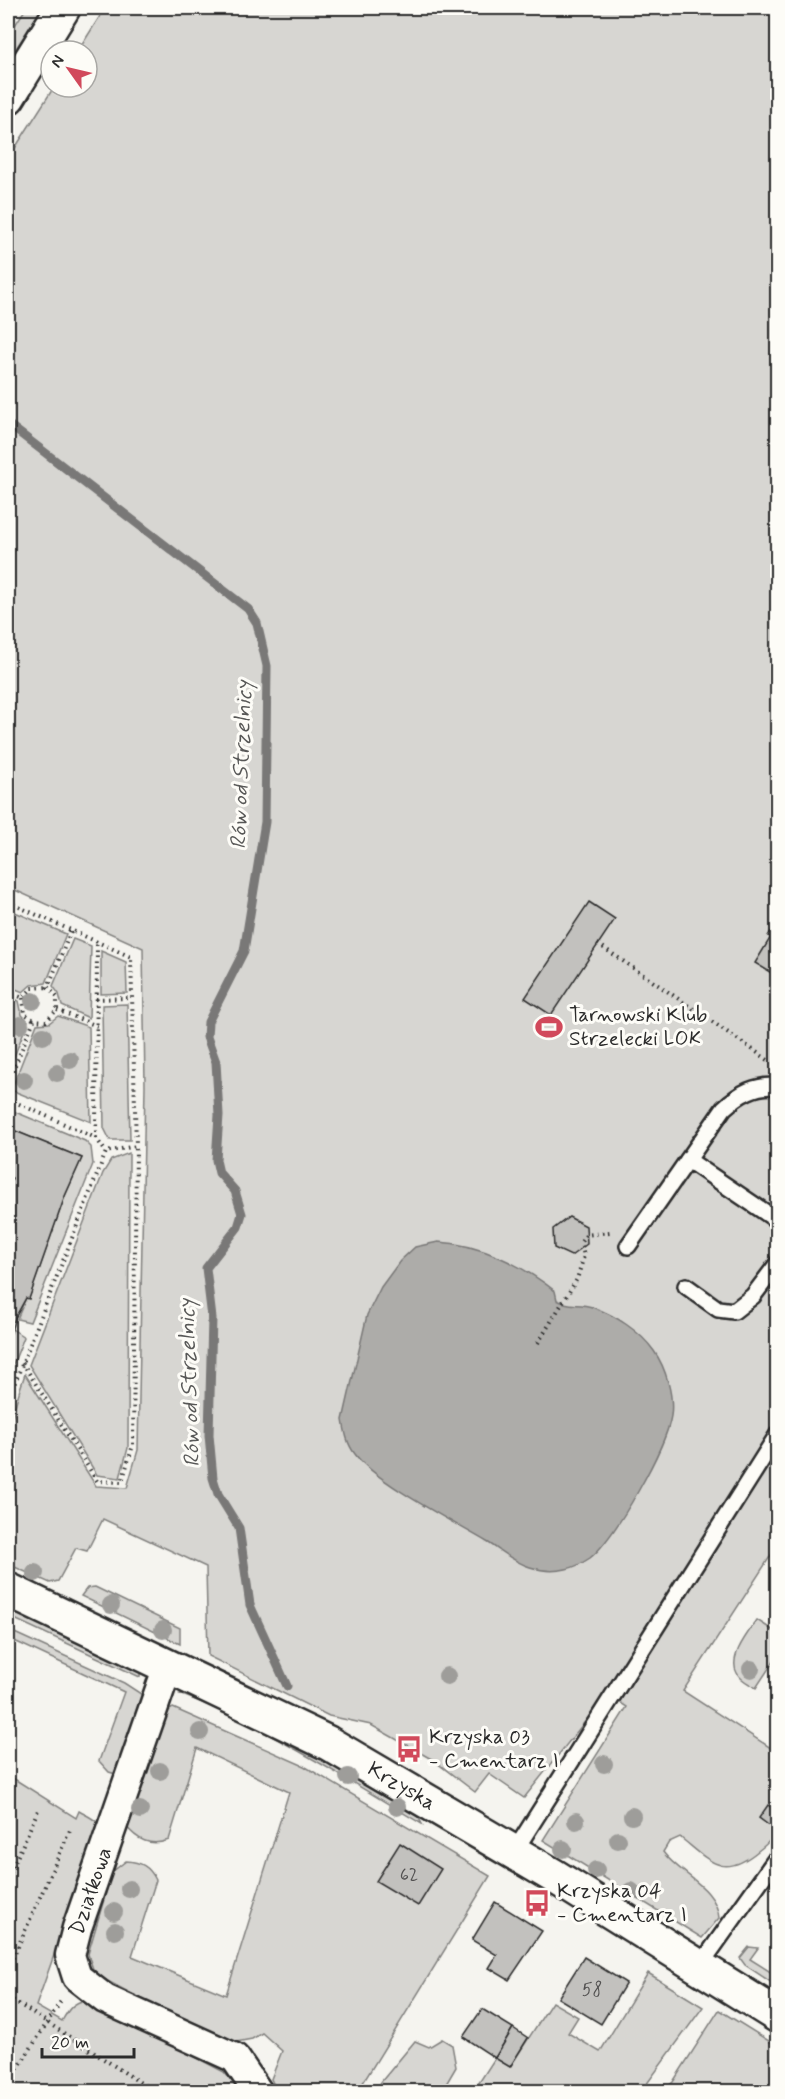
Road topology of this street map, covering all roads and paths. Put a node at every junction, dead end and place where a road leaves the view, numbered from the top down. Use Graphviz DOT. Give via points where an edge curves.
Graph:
graph roads {
  1 [pos="63,8"];
  2 [pos="8,97"];
  3 [pos="8,902"];
  4 [pos="71,931"];
  5 [pos="97,942"];
  6 [pos="598,944"];
  7 [pos="48,987"];
  8 [pos="8,992"];
  9 [pos="23,998"];
  10 [pos="131,998"];
  11 [pos="96,999"];
  12 [pos="57,1010"];
  13 [pos="34,1020"];
  14 [pos="97,1026"];
  15 [pos="777,1067"];
  16 [pos="8,1082"];
  17 [pos="777,1086"];
  18 [pos="8,1099"];
  19 [pos="96,1138"];
  20 [pos="136,1146"];
  21 [pos="106,1152"];
  22 [pos="688,1160"];
  23 [pos="777,1221"];
  24 [pos="586,1235"];
  25 [pos="628,1246"];
  26 [pos="777,1263"];
  27 [pos="686,1286"];
  28 [pos="538,1342"];
  29 [pos="22,1362"];
  30 [pos="8,1400"];
  31 [pos="777,1434"];
  32 [pos="8,1590"];
  33 [pos="168,1666"];
  34 [pos="39,1808"];
  35 [pos="71,1828"];
  36 [pos="514,1852"];
  37 [pos="777,1856"];
  38 [pos="8,1878"];
  39 [pos="699,1967"];
  40 [pos="8,1969"];
  41 [pos="77,1977"];
  42 [pos="8,1997"];
  43 [pos="777,2016"];
  44 [pos="47,2023"];
  45 [pos="8,2084"];
  46 [pos="146,2089"];
  47 [pos="155,2091"];
  48 [pos="258,2091"];
  1 -- 2 [label="street"];
  3 -- 4 [label="path"];
  4 -- 5 [label="path"];
  4 -- 7 [label="path"];
  5 -- 10 [label="path" via="130,957"];
  5 -- 11 [label="path"];
  6 -- 15 [label="path"];
  7 -- 9 [label="path" via="32,988"];
  7 -- 12 [label="path" via="57,997"];
  8 -- 9 [label="path"];
  9 -- 13 [label="path" via="25,1014"];
  10 -- 11 [label="path"];
  10 -- 20 [label="path"];
  11 -- 14 [label="path"];
  12 -- 13 [label="path" via="46,1021"];
  12 -- 14 [label="path"];
  13 -- 16 [label="path"];
  14 -- 19 [label="path"];
  17 -- 22 [label="lane" via="759,1086 739,1094 724,1108"];
  18 -- 19 [label="path"];
  19 -- 21 [label="path"];
  20 -- 21 [label="path"];
  20 -- 29 [label="path" via="133,1445 123,1482 97,1481"];
  21 -- 29 [label="path"];
  22 -- 23 [label="lane"];
  22 -- 25 [label="lane"];
  24 -- 28 [label="path" via="581,1242 584,1256 577,1279"];
  26 -- 27 [label="lane" via="753,1296 735,1311 718,1309"];
  29 -- 30 [label="path"];
  31 -- 36 [label="lane"];
  32 -- 33 [label="street, Krzyska"];
  33 -- 36 [label="street, Krzyska" via="328,1743"];
  33 -- 41 [label="street, Działkowa" via="77,1928 70,1955"];
  34 -- 38 [label="path"];
  35 -- 40 [label="path"];
  36 -- 39 [label="street, Krzyska"];
  37 -- 39 [label="lane"];
  39 -- 43 [label="street, Krzyska"];
  41 -- 44 [label="path"];
  41 -- 48 [label="street" via="105,1999 235,2058"];
  42 -- 44 [label="path"];
  44 -- 45 [label="path"];
  44 -- 46 [label="path"];
  46 -- 47 [label="path"];
}
